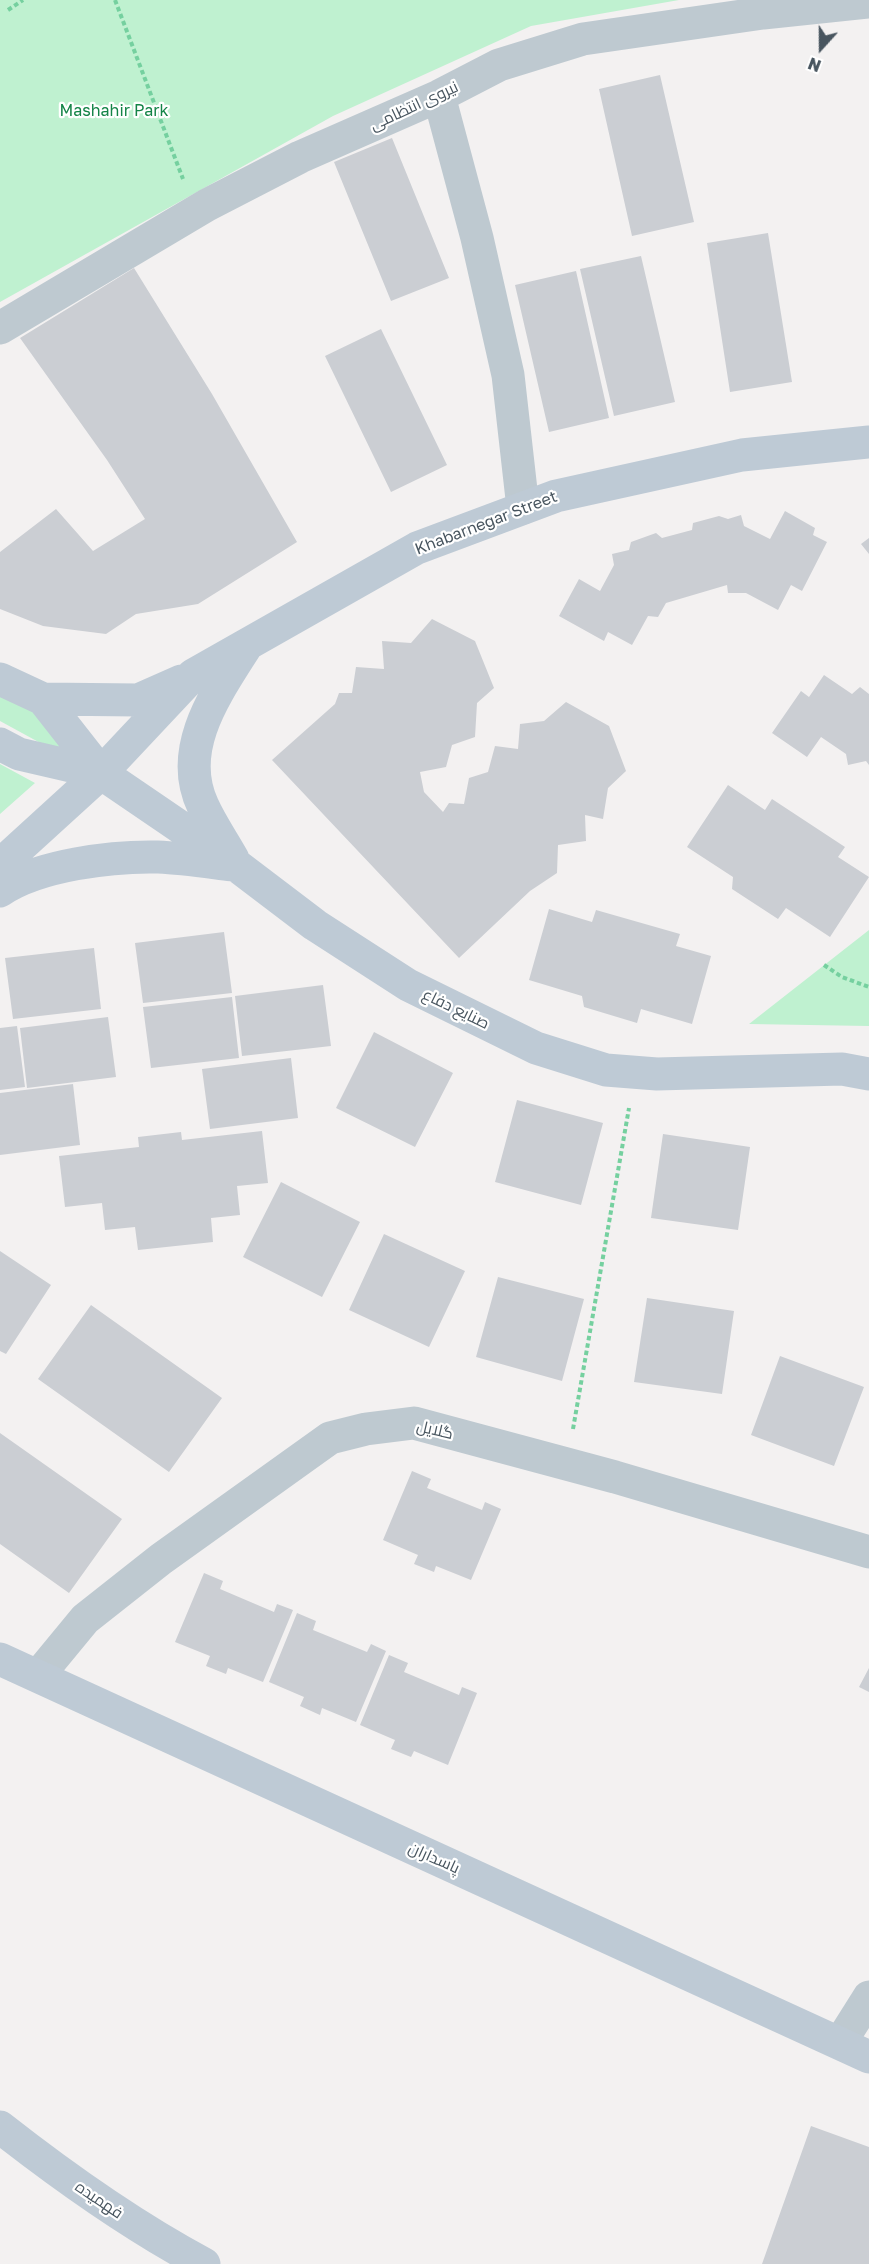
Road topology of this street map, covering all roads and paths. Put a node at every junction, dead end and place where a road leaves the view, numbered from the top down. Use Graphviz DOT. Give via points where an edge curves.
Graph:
graph roads {
  1 [pos="23,0"];
  2 [pos="115,0"];
  3 [pos="869,2"];
  4 [pos="8,10"];
  5 [pos="439,96"];
  6 [pos="196,212"];
  7 [pos="0,328"];
  8 [pos="869,442"];
  9 [pos="524,508"];
  10 [pos="248,644"];
  11 [pos="193,675"];
  12 [pos="0,679"];
  13 [pos="43,699"];
  14 [pos="0,744"];
  15 [pos="101,773"];
  16 [pos="0,865"];
  17 [pos="236,866"];
  18 [pos="0,891"];
  19 [pos="824,965"];
  20 [pos="869,987"];
  21 [pos="634,1072"];
  22 [pos="869,1074"];
  23 [pos="566,1464"];
  24 [pos="869,1552"];
  25 [pos="0,1659"];
  26 [pos="38,1676"];
  27 [pos="869,1997"];
  28 [pos="855,2050"];
  29 [pos="0,2127"];
  30 [pos="204,2264"];
  1 -- 4 [label="path"];
  2 -- 6 [label="path"];
  3 -- 5 [label="street, نیروی انتظامی" via="583,39 499,65"];
  5 -- 6 [label="street, نیروی انتظامی" via="300,157"];
  5 -- 9 [label="street" via="508,375"];
  6 -- 7 [label="street, نیروی انتظامی"];
  8 -- 9 [label="street, Khabarnegar Street" via="742,454 556,496"];
  9 -- 10 [label="street, Khabarnegar Street" via="417,548"];
  10 -- 11 [label="street, Khabarnegar Street"];
  10 -- 17 [label="street" via="211,703 192,759 202,804"];
  11 -- 13 [label="street" via="138,700"];
  11 -- 15 [label="street, Khabarnegar Street"];
  12 -- 13 [label="street"];
  13 -- 15 [label="street"];
  14 -- 15 [label="street" via="19,754"];
  15 -- 16 [label="street, Khabarnegar Street"];
  15 -- 17 [label="street, صنایع دفاع"];
  17 -- 18 [label="street" via="158,857 108,860 54,869"];
  17 -- 21 [label="street, صنایع دفاع" via="315,925 408,986 536,1048 606,1070"];
  19 -- 20 [label="path"];
  21 -- 22 [label="street, صنایع دفاع" via="842,1069"];
  21 -- 23 [label="path"];
  23 -- 24 [label="street, گلایل"];
  23 -- 26 [label="street, گلایل" via="414,1423 330,1438 161,1559 85,1619"];
  25 -- 26 [label="street, پاسداران"];
  26 -- 28 [label="street, پاسداران"];
  27 -- 28 [label="street"];
  29 -- 30 [label="street, فهمیده" via="57,2172 150,2235"];
}
